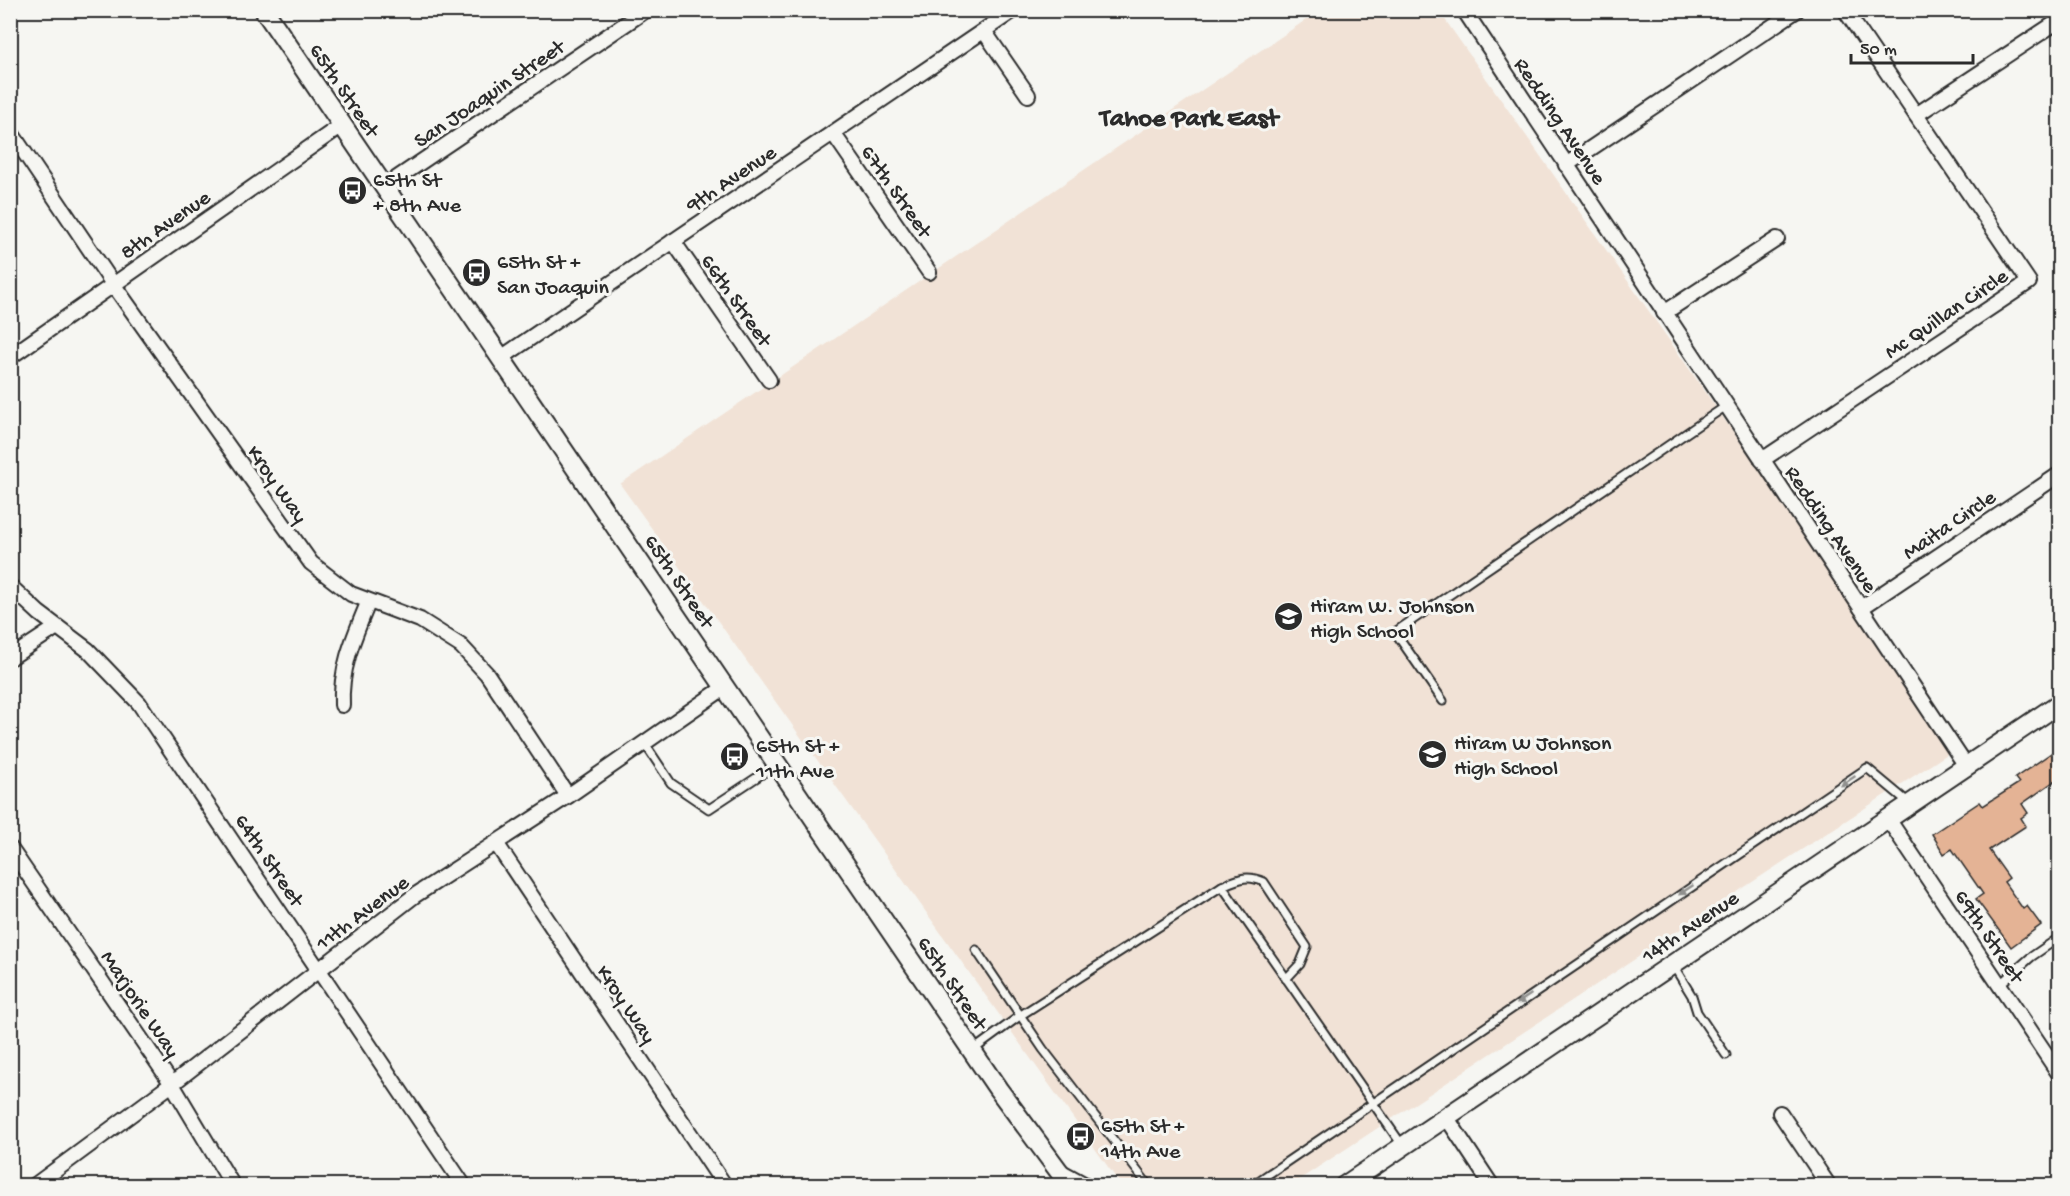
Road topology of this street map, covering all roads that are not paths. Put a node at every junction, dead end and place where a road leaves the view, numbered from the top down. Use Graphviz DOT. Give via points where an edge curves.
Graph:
graph roads {
  1 [pos="646,10"];
  2 [pos="1014,10"];
  3 [pos="1797,10"];
  4 [pos="1845,10"];
  5 [pos="264,11"];
  6 [pos="1469,12"];
  7 [pos="2060,20"];
  8 [pos="984,31"];
  9 [pos="1028,95"];
  10 [pos="1916,115"];
  11 [pos="342,125"];
  12 [pos="10,131"];
  13 [pos="833,133"];
  14 [pos="1566,165"];
  15 [pos="384,187"];
  16 [pos="1777,239"];
  17 [pos="673,241"];
  18 [pos="929,272"];
  19 [pos="113,284"];
  20 [pos="1664,313"];
  21 [pos="10,357"];
  22 [pos="501,358"];
  23 [pos="769,380"];
  24 [pos="1726,406"];
  25 [pos="1762,460"];
  26 [pos="2060,474"];
  27 [pos="10,585"];
  28 [pos="368,603"];
  29 [pos="1861,608"];
  30 [pos="57,627"];
  31 [pos="10,658"];
  32 [pos="725,687"];
  33 [pos="1443,701"];
  34 [pos="2060,703"];
  35 [pos="342,705"];
  36 [pos="643,741"];
  37 [pos="777,764"];
  38 [pos="1966,766"];
  39 [pos="568,796"];
  40 [pos="1910,804"];
  41 [pos="1888,819"];
  42 [pos="496,843"];
  43 [pos="10,848"];
  44 [pos="1222,886"];
  45 [pos="2060,937"];
  46 [pos="976,950"];
  47 [pos="1673,965"];
  48 [pos="320,969"];
  49 [pos="1286,980"];
  50 [pos="1999,985"];
  51 [pos="1021,1015"];
  52 [pos="976,1048"];
  53 [pos="1726,1055"];
  54 [pos="2060,1075"];
  55 [pos="172,1084"];
  56 [pos="1371,1102"];
  57 [pos="1780,1113"];
  58 [pos="1447,1118"];
  59 [pos="1403,1147"];
  60 [pos="1063,1180"];
  61 [pos="34,1185"];
  62 [pos="233,1185"];
  63 [pos="464,1185"];
  64 [pos="725,1185"];
  65 [pos="1083,1185"];
  66 [pos="1149,1185"];
  67 [pos="1251,1185"];
  68 [pos="1344,1185"];
  69 [pos="1492,1185"];
  70 [pos="1829,1185"];
  1 -- 15 [label="street, San Joaquin Street"];
  2 -- 8 [label="street, 9th Avenue"];
  3 -- 14 [label="street"];
  4 -- 10 [label="street, Mc Quillan Circle"];
  5 -- 11 [label="main road, 65th Street"];
  6 -- 14 [label="street, Redding Avenue"];
  7 -- 10 [label="street"];
  8 -- 9 [label="street"];
  8 -- 13 [label="street, 9th Avenue"];
  10 -- 25 [label="street, Mc Quillan Circle" via="2029,282"];
  11 -- 15 [label="main road, 65th Street"];
  11 -- 19 [label="street, 8th Avenue"];
  12 -- 19 [label="street, Kroy Way"];
  13 -- 17 [label="street, 9th Avenue"];
  13 -- 18 [label="street, 67th Street"];
  14 -- 20 [label="street, Redding Avenue"];
  15 -- 22 [label="main road, 65th Street"];
  16 -- 20 [label="street"];
  17 -- 22 [label="street, 9th Avenue"];
  17 -- 23 [label="street, 66th Street"];
  19 -- 21 [label="street, 8th Avenue"];
  19 -- 28 [label="street, Kroy Way" via="311,563 332,582"];
  20 -- 24 [label="street, Redding Avenue"];
  22 -- 32 [label="main road, 65th Street"];
  24 -- 25 [label="street, Redding Avenue"];
  24 -- 33 [label="lane" via="1395,632"];
  25 -- 29 [label="street, Redding Avenue"];
  26 -- 29 [label="street, Maita Circle"];
  27 -- 30 [label="street, 64th Street"];
  28 -- 35 [label="street" via="347,655"];
  28 -- 39 [label="street, Kroy Way" via="420,620 461,646 487,674"];
  29 -- 38 [label="street, Redding Avenue"];
  30 -- 31 [label="street"];
  30 -- 48 [label="street, 64th Street" via="88,650 139,703"];
  32 -- 36 [label="street, 11th Avenue"];
  32 -- 37 [label="main road, 65th Street"];
  34 -- 38 [label="main road, 14th Avenue"];
  36 -- 37 [label="lane" via="671,783 709,809"];
  36 -- 39 [label="street, 11th Avenue"];
  37 -- 60 [label="main road, 65th Street"];
  38 -- 40 [label="main road, 14th Avenue"];
  39 -- 42 [label="street, 11th Avenue"];
  40 -- 41 [label="main road, 14th Avenue"];
  40 -- 56 [label="lane, one-way" via="1867,768"];
  41 -- 47 [label="main road, 14th Avenue"];
  41 -- 50 [label="street, 69th Street"];
  42 -- 48 [label="street, 11th Avenue" via="414,896"];
  42 -- 64 [label="street, Kroy Way"];
  43 -- 55 [label="street, Marjorie Way"];
  44 -- 49 [label="lane"];
  44 -- 49 [label="lane" via="1242,877 1264,882 1307,947 1300,964"];
  44 -- 51 [label="lane"];
  45 -- 50 [label="lane"];
  46 -- 51 [label="lane"];
  47 -- 53 [label="lane" via="1697,1012"];
  47 -- 58 [label="main road, 14th Avenue"];
  48 -- 55 [label="street, 11th Avenue"];
  48 -- 63 [label="street, 64th Street"];
  49 -- 56 [label="lane"];
  50 -- 54 [label="street, 69th Street"];
  51 -- 52 [label="lane"];
  51 -- 66 [label="lane"];
  55 -- 61 [label="street, 11th Avenue"];
  55 -- 62 [label="street, Marjorie Way"];
  56 -- 59 [label="lane"];
  56 -- 67 [label="lane"];
  57 -- 70 [label="street"];
  58 -- 59 [label="main road, 14th Avenue"];
  58 -- 69 [label="street"];
  59 -- 68 [label="main road, 14th Avenue"];
  60 -- 65 [label="main road, 65th Street"];
}
